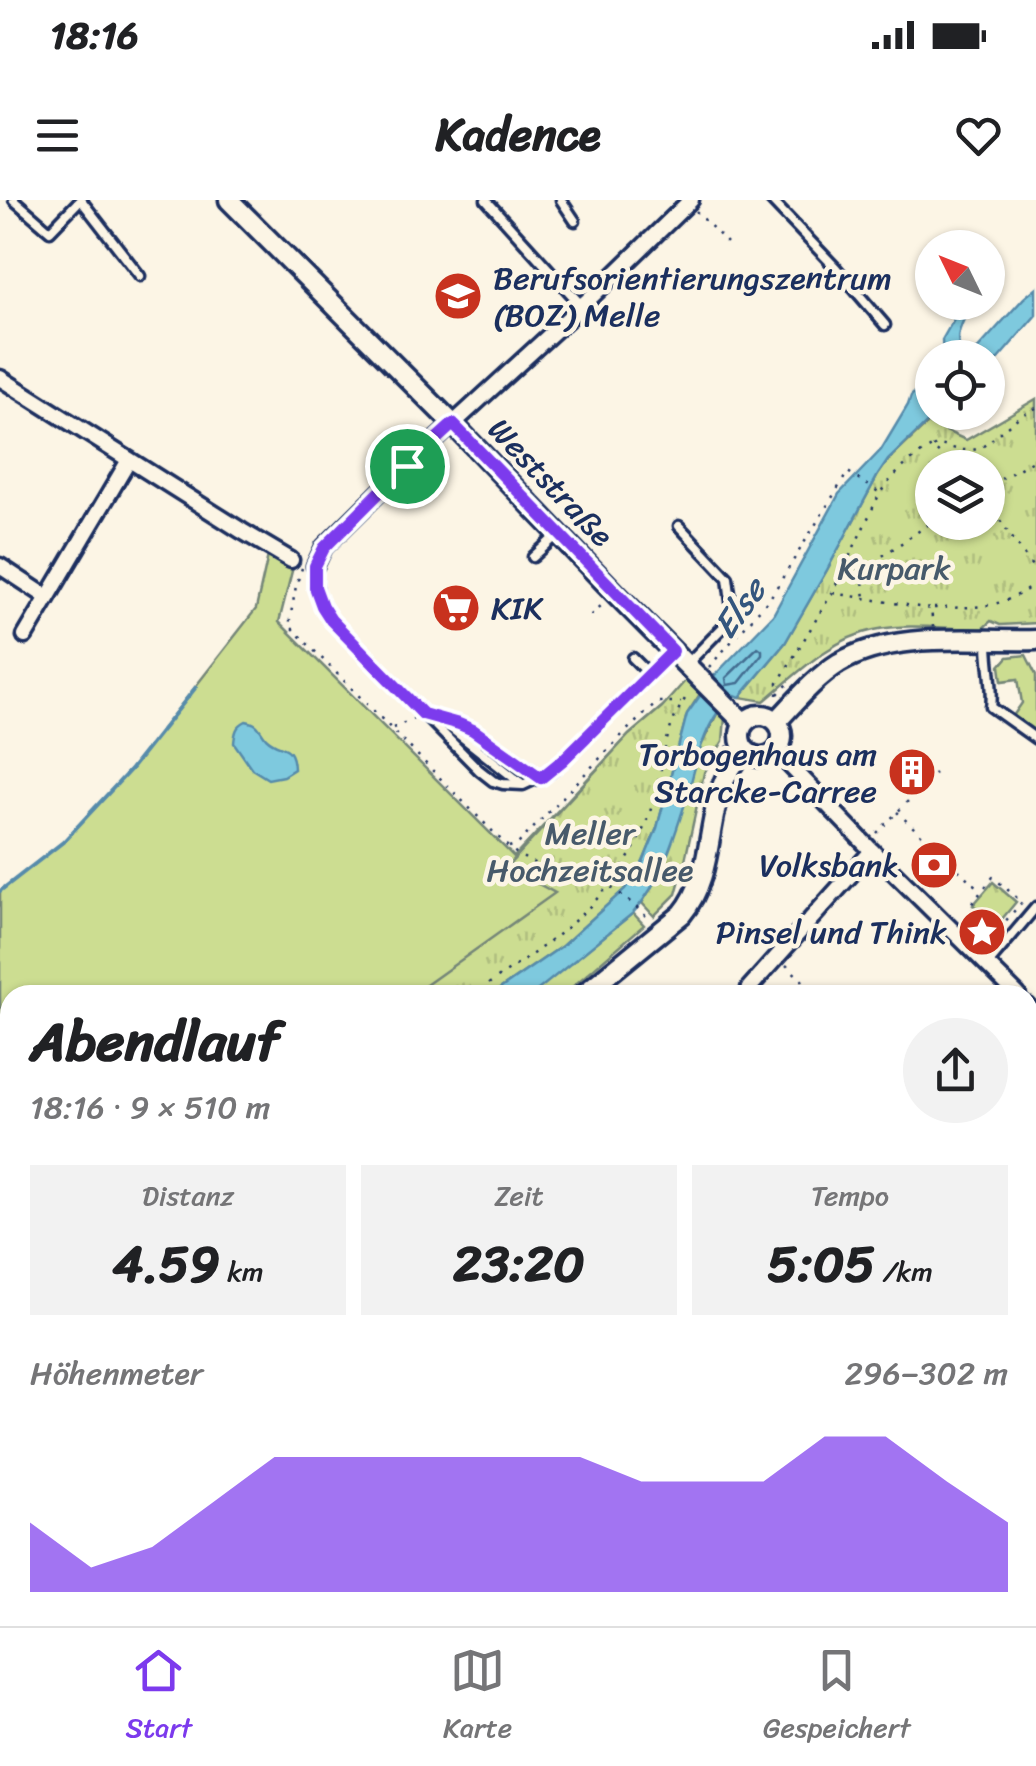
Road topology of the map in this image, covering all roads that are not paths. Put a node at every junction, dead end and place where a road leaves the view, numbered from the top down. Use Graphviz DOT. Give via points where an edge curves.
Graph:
graph roads {
  1 [pos="14,200"];
  2 [pos="81,200"];
  3 [pos="229,200"];
  4 [pos="486,200"];
  5 [pos="562,200"];
  6 [pos="772,200"];
  7 [pos="690,201"];
  8 [pos="575,221"];
  9 [pos="140,276"];
  10 [pos="582,306"];
  11 [pos="886,325"];
  12 [pos="0,378"];
  13 [pos="453,424"];
  14 [pos="130,460"];
  15 [pos="407,466"];
  16 [pos="428,487"];
  17 [pos="680,526"];
  18 [pos="558,534"];
  19 [pos="534,557"];
  20 [pos="303,563"];
  21 [pos="0,566"];
  22 [pos="48,597"];
  23 [pos="24,636"];
  24 [pos="1036,640"];
  25 [pos="988,642"];
  26 [pos="673,651"];
  27 [pos="633,658"];
  28 [pos="649,674"];
  29 [pos="696,676"];
  30 [pos="423,714"];
  31 [pos="737,716"];
  32 [pos="789,716"];
  33 [pos="439,719"];
  34 [pos="1036,739"];
  35 [pos="782,745"];
  36 [pos="745,751"];
  37 [pos="541,778"];
  38 [pos="523,785"];
  39 [pos="869,848"];
  40 [pos="1034,909"];
  41 [pos="987,964"];
  42 [pos="595,985"];
  43 [pos="753,985"];
  44 [pos="1008,985"];
  1 -- 2 [label="lane" via="50,232"];
  2 -- 9 [label="lane"];
  3 -- 13 [label="street, Weststraße"];
  4 -- 10 [label="lane"];
  5 -- 8 [label="lane"];
  6 -- 11 [label="lane"];
  7 -- 10 [label="street"];
  10 -- 13 [label="street"];
  12 -- 14 [label="street"];
  13 -- 15 [label="street"];
  13 -- 18 [label="street, Weststraße"];
  14 -- 20 [label="street"];
  14 -- 22 [label="street"];
  15 -- 16 [label="lane"];
  15 -- 20 [label="street"];
  17 -- 29 [label="lane" via="728,578 733,617"];
  18 -- 19 [label="lane"];
  18 -- 26 [label="street, Weststraße"];
  20 -- 30 [label="lane" via="331,620"];
  21 -- 22 [label="street"];
  22 -- 23 [label="street"];
  24 -- 25 [label="street"];
  25 -- 32 [label="street" via="934,640 856,654 824,673"];
  25 -- 34 [label="lane" via="991,707"];
  26 -- 28 [label="lane"];
  26 -- 29 [label="street, Weststraße"];
  27 -- 28 [label="lane"];
  28 -- 37 [label="lane"];
  29 -- 31 [label="street, Weststraße"];
  30 -- 33 [label="lane"];
  30 -- 38 [label="lane" via="493,781"];
  31 -- 32 [label="street"];
  31 -- 36 [label="street"];
  32 -- 35 [label="street"];
  33 -- 37 [label="lane" via="473,730"];
  33 -- 38 [label="lane"];
  35 -- 36 [label="street" via="764,757"];
  35 -- 39 [label="street"];
  36 -- 42 [label="street" via="722,780 692,902"];
  37 -- 38 [label="lane"];
  39 -- 41 [label="street"];
  39 -- 43 [label="street"];
  40 -- 41 [label="lane"];
  41 -- 44 [label="street"];
}
